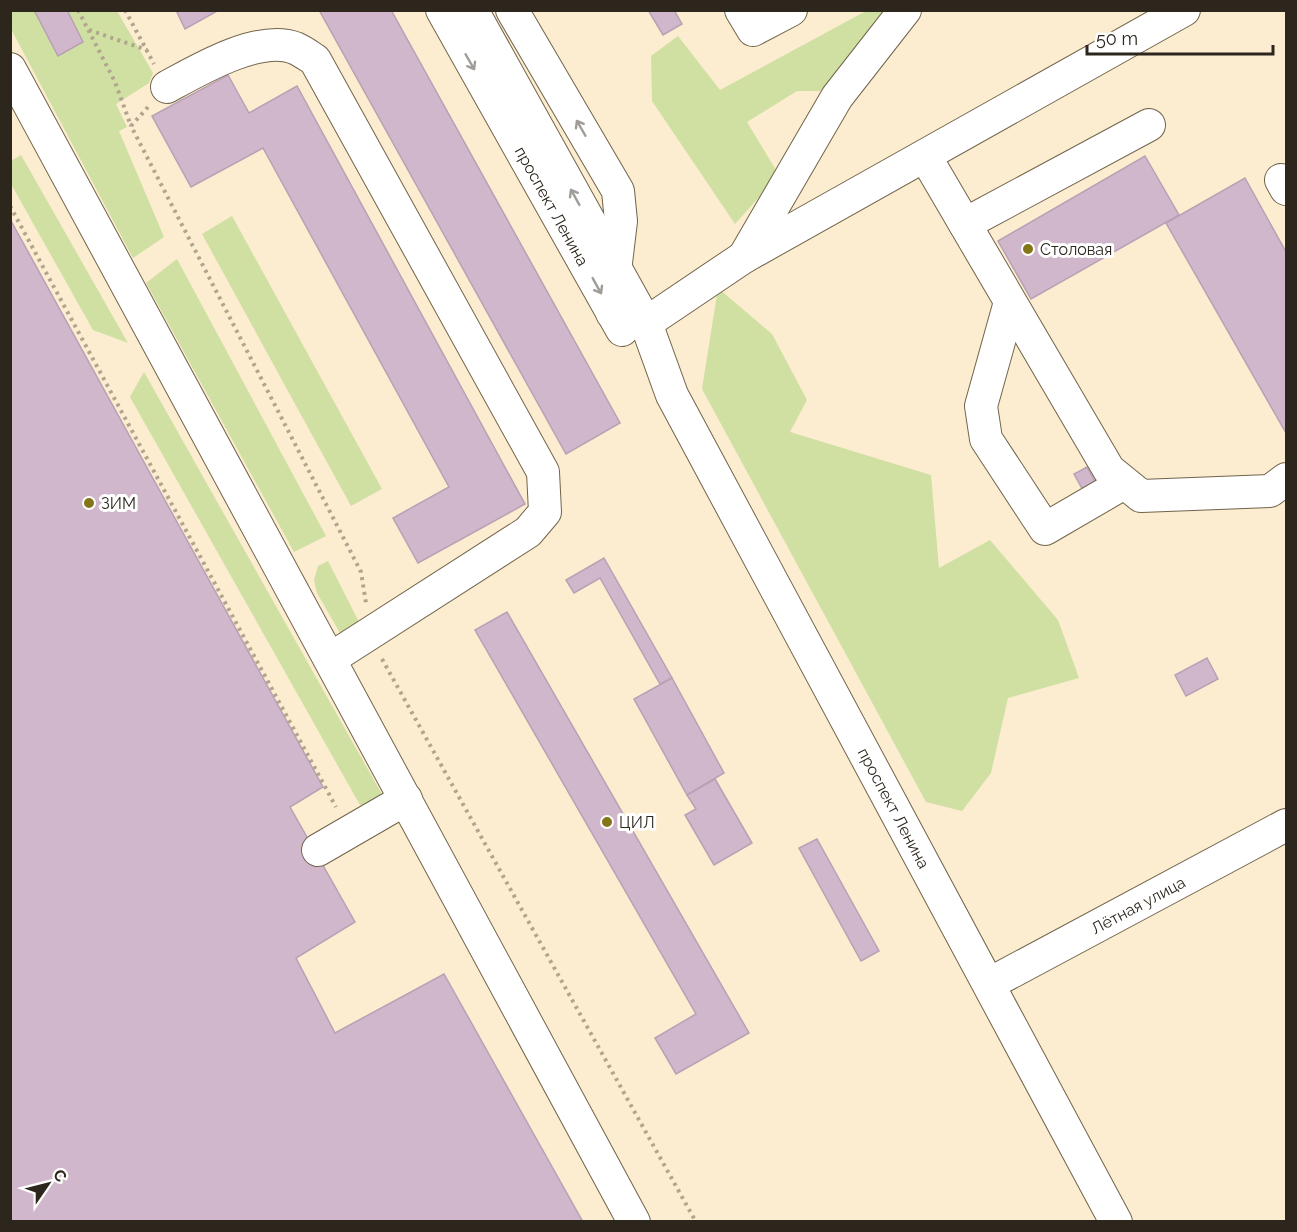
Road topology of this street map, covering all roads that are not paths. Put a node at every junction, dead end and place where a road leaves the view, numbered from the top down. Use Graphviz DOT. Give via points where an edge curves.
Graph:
graph roads {
  1 [pos="512,10"];
  2 [pos="741,10"];
  3 [pos="791,10"];
  4 [pos="905,10"];
  5 [pos="1184,10"];
  6 [pos="451,12"];
  7 [pos="10,69"];
  8 [pos="167,87"];
  9 [pos="20,110"];
  10 [pos="1149,125"];
  11 [pos="925,156"];
  12 [pos="965,224"];
  13 [pos="571,240"];
  14 [pos="612,253"];
  15 [pos="744,257"];
  16 [pos="1010,302"];
  17 [pos="612,313"];
  18 [pos="646,323"];
  19 [pos="672,395"];
  20 [pos="1287,479"];
  21 [pos="1124,483"];
  22 [pos="330,659"];
  23 [pos="406,799"];
  24 [pos="1287,825"];
  25 [pos="318,850"];
  26 [pos="989,984"];
  27 [pos="634,1221"];
  28 [pos="1116,1221"];
  14 -- 1 [label="street, one-way" via="621,221 618,191"];
  2 -- 3 [label="street" via="753,30"];
  4 -- 15 [label="street" via="837,98"];
  5 -- 11 [label="street"];
  6 -- 13 [label="street, проспект Ленина, one-way"];
  14 -- 6 [label="street, проспект Ленина, one-way"];
  7 -- 9 [label="street"];
  8 -- 22 [label="street" via="216,61 260,45 293,47 315,60 543,472 545,513 528,532"];
  9 -- 22 [label="street"];
  10 -- 12 [label="street"];
  11 -- 12 [label="street"];
  11 -- 15 [label="street"];
  12 -- 16 [label="street"];
  13 -- 14 [label="street" via="583,250"];
  13 -- 17 [label="street, проспект Ленина, one-way"];
  14 -- 18 [label="street, проспект Ленина"];
  15 -- 18 [label="street"];
  16 -- 21 [label="street" via="1109,470"];
  16 -- 21 [label="street" via="981,406 986,439 1045,529"];
  17 -- 18 [label="street" via="625,322"];
  17 -- 19 [label="street, проспект Ленина"];
  18 -- 19 [label="street, проспект Ленина"];
  19 -- 26 [label="street, проспект Ленина"];
  20 -- 21 [label="street" via="1270,491 1141,496"];
  22 -- 23 [label="street"];
  23 -- 25 [label="street"];
  23 -- 27 [label="street"];
  24 -- 26 [label="street, Лётная улица"];
  26 -- 28 [label="street, проспект Ленина"];
}
